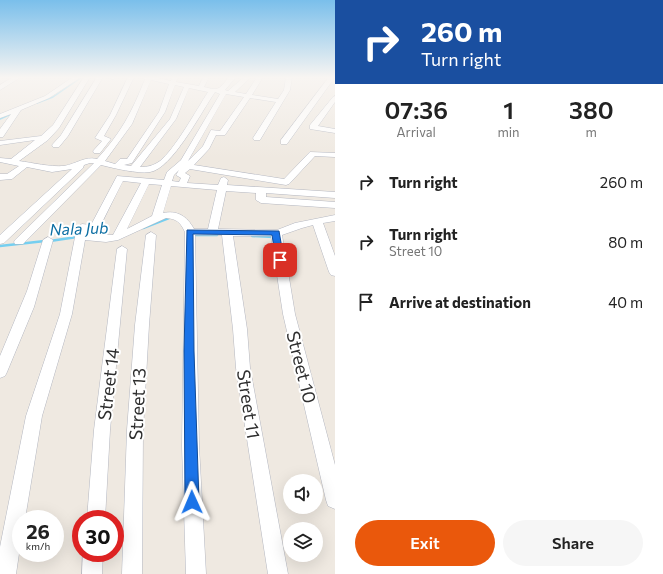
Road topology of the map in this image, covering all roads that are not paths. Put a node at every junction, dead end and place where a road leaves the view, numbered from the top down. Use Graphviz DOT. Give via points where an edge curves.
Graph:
graph roads {
  1 [pos="30,104"];
  2 [pos="70,104"];
  3 [pos="84,104"];
  4 [pos="120,104"];
  5 [pos="139,104"];
  6 [pos="164,104"];
  7 [pos="179,104"];
  8 [pos="203,104"];
  9 [pos="217,104"];
  10 [pos="242,104"];
  11 [pos="277,104"];
  12 [pos="322,104"];
  13 [pos="325,104"];
  14 [pos="22,107"];
  15 [pos="0,116"];
  16 [pos="335,131"];
  17 [pos="0,135"];
  18 [pos="43,138"];
  19 [pos="257,138"];
  20 [pos="284,142"];
  21 [pos="0,143"];
  22 [pos="335,155"];
  23 [pos="0,160"];
  24 [pos="13,162"];
  25 [pos="91,162"];
  26 [pos="25,165"];
  27 [pos="187,166"];
  28 [pos="118,167"];
  29 [pos="134,168"];
  30 [pos="149,170"];
  31 [pos="227,174"];
  32 [pos="4,177"];
  33 [pos="143,181"];
  34 [pos="167,183"];
  35 [pos="0,184"];
  36 [pos="182,185"];
  37 [pos="222,188"];
  38 [pos="261,190"];
  39 [pos="335,195"];
  40 [pos="335,205"];
  41 [pos="157,217"];
  42 [pos="335,218"];
  43 [pos="317,221"];
  44 [pos="190,232"];
  45 [pos="212,233"];
  46 [pos="227,233"];
  47 [pos="276,233"];
  48 [pos="151,235"];
  49 [pos="80,237"];
  50 [pos="48,240"];
  51 [pos="0,241"];
  52 [pos="19,242"];
  53 [pos="120,243"];
  54 [pos="335,272"];
  55 [pos="0,372"];
  56 [pos="335,500"];
  57 [pos="97,510"];
  58 [pos="93,562"];
  59 [pos="6,574"];
  60 [pos="92,574"];
  61 [pos="132,574"];
  62 [pos="196,574"];
  63 [pos="278,574"];
  1 -- 14 [label="street"];
  2 -- 18 [label="street" via="56,126"];
  3 -- 18 [label="street" via="58,142"];
  4 -- 25 [label="street" via="98,138 107,139"];
  5 -- 25 [label="street" via="125,130"];
  6 -- 28 [label="street" via="162,112 128,161 123,161"];
  7 -- 29 [label="street" via="173,119"];
  8 -- 30 [label="street" via="163,162"];
  9 -- 34 [label="street" via="184,161 170,174"];
  10 -- 27 [label="street" via="222,133 214,132 206,147"];
  11 -- 19 [label="street"];
  12 -- 20 [label="street"];
  13 -- 16 [label="street" via="313,127"];
  14 -- 15 [label="street"];
  14 -- 17 [label="street"];
  18 -- 21 [label="street"];
  18 -- 24 [label="street"];
  22 -- 31 [label="street" via="313,154 286,182"];
  23 -- 24 [label="street"];
  24 -- 26 [label="street"];
  25 -- 26 [label="street" via="52,170"];
  25 -- 28 [label="street"];
  25 -- 51 [label="street"];
  25 -- 52 [label="street"];
  26 -- 32 [label="street"];
  27 -- 31 [label="street"];
  27 -- 36 [label="street" via="180,175 186,176"];
  28 -- 29 [label="street"];
  29 -- 30 [label="street"];
  30 -- 33 [label="street"];
  31 -- 37 [label="street"];
  32 -- 35 [label="street"];
  33 -- 34 [label="street"];
  33 -- 49 [label="street" via="120,178 94,228 82,227"];
  33 -- 53 [label="street"];
  34 -- 36 [label="street"];
  34 -- 41 [label="street"];
  36 -- 37 [label="street"];
  37 -- 38 [label="street"];
  37 -- 45 [label="street"];
  38 -- 39 [label="street"];
  38 -- 40 [label="street" via="261,200"];
  41 -- 44 [label="street" via="171,214 183,219"];
  41 -- 53 [label="street"];
  42 -- 43 [label="street"];
  43 -- 47 [label="street"];
  43 -- 54 [label="street"];
  44 -- 45 [label="street"];
  44 -- 62 [label="street" via="189,351"];
  45 -- 46 [label="street"];
  46 -- 47 [label="street"];
  46 -- 63 [label="street, Street 11" via="243,368"];
  47 -- 56 [label="street, Street 10" via="289,314"];
  48 -- 61 [label="street, Street 13" via="135,423"];
  49 -- 53 [label="street" via="114,238"];
  49 -- 59 [label="street" via="66,314 34,416"];
  50 -- 55 [label="street" via="37,282"];
  53 -- 57 [label="street, Street 14"];
  58 -- 60 [label="street"];
}
